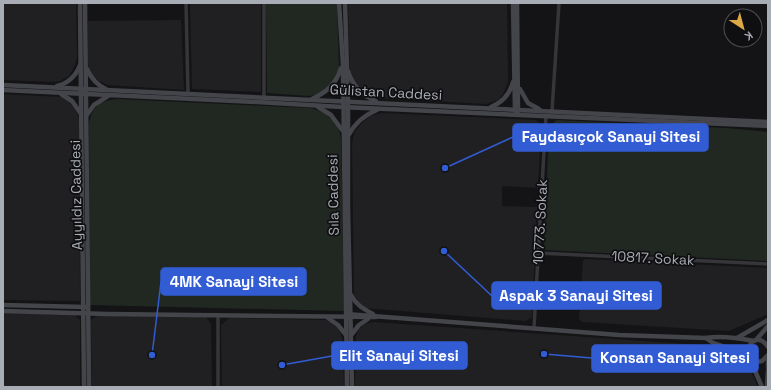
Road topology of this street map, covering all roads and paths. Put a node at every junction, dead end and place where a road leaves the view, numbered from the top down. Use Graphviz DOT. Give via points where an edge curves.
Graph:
graph roads {
  1 [pos="80,3"];
  2 [pos="85,3"];
  3 [pos="186,3"];
  4 [pos="264,3"];
  5 [pos="339,3"];
  6 [pos="344,3"];
  7 [pos="513,3"];
  8 [pos="517,3"];
  9 [pos="558,3"];
  10 [pos="81,59"];
  11 [pos="345,65"];
  12 [pos="86,66"];
  13 [pos="514,74"];
  14 [pos="3,85"];
  15 [pos="518,85"];
  16 [pos="52,87"];
  17 [pos="84,89"];
  18 [pos="3,90"];
  19 [pos="109,92"];
  20 [pos="58,93"];
  21 [pos="188,93"];
  22 [pos="84,95"];
  23 [pos="264,97"];
  24 [pos="310,100"];
  25 [pos="345,101"];
  26 [pos="379,102"];
  27 [pos="312,105"];
  28 [pos="345,108"];
  29 [pos="488,108"];
  30 [pos="379,109"];
  31 [pos="517,109"];
  32 [pos="552,111"];
  33 [pos="545,113"];
  34 [pos="516,115"];
  35 [pos="84,117"];
  36 [pos="768,122"];
  37 [pos="768,126"];
  38 [pos="345,136"];
  39 [pos="538,253"];
  40 [pos="768,264"];
  41 [pos="350,293"];
  42 [pos="3,305"];
  43 [pos="86,306"];
  44 [pos="3,311"];
  45 [pos="86,313"];
  46 [pos="218,315"];
  47 [pos="349,316"];
  48 [pos="376,316"];
  49 [pos="327,317"];
  50 [pos="768,320"];
  51 [pos="768,326"];
  52 [pos="534,328"];
  53 [pos="349,336"];
  54 [pos="706,338"];
  55 [pos="737,338"];
  56 [pos="755,341"];
  57 [pos="768,347"];
  58 [pos="749,356"];
  59 [pos="768,356"];
  60 [pos="768,367"];
  61 [pos="768,370"];
  62 [pos="84,387"];
  63 [pos="89,387"];
  64 [pos="218,387"];
  65 [pos="347,387"];
  66 [pos="352,387"];
  67 [pos="762,387"];
  68 [pos="767,387"];
  1 -- 10 [label="street, Ayyıldız Caddesi"];
  2 -- 12 [label="street, Ayyıldız Caddesi"];
  3 -- 21 [label="street"];
  4 -- 23 [label="street"];
  5 -- 11 [label="street, Sıla Caddesi"];
  6 -- 11 [label="street"];
  7 -- 13 [label="street"];
  8 -- 15 [label="street"];
  9 -- 32 [label="street"];
  10 -- 16 [label="street" via="78,71 73,77 62,85"];
  10 -- 17 [label="street, Ayyıldız Caddesi"];
  11 -- 24 [label="street" via="329,89"];
  11 -- 25 [label="street, Sıla Caddesi"];
  11 -- 26 [label="street" via="356,88 369,99"];
  12 -- 17 [label="street, Ayyıldız Caddesi"];
  12 -- 19 [label="street" via="93,80"];
  13 -- 29 [label="street" via="508,95"];
  13 -- 31 [label="street"];
  14 -- 16 [label="street, Gülistan Caddesi"];
  15 -- 31 [label="street"];
  15 -- 33 [label="street" via="528,103"];
  16 -- 17 [label="street, Gülistan Caddesi"];
  17 -- 19 [label="street, Gülistan Caddesi"];
  17 -- 22 [label="street, Ayyıldız Caddesi"];
  18 -- 20 [label="street, Gülistan Caddesi"];
  19 -- 21 [label="street, Gülistan Caddesi"];
  19 -- 22 [label="street, Gülistan Caddesi"];
  19 -- 27 [label="street, Gülistan Caddesi"];
  19 -- 35 [label="street"];
  20 -- 22 [label="street, Gülistan Caddesi"];
  20 -- 35 [label="street" via="72,101"];
  21 -- 23 [label="street, Gülistan Caddesi"];
  22 -- 35 [label="street, Ayyıldız Caddesi"];
  23 -- 24 [label="street, Gülistan Caddesi"];
  24 -- 25 [label="street, Gülistan Caddesi"];
  25 -- 26 [label="street, Gülistan Caddesi"];
  25 -- 28 [label="street, Sıla Caddesi"];
  26 -- 29 [label="street, Gülistan Caddesi"];
  27 -- 28 [label="street, Gülistan Caddesi"];
  27 -- 38 [label="street" via="331,115"];
  28 -- 30 [label="street, Gülistan Caddesi"];
  28 -- 38 [label="street, Sıla Caddesi"];
  29 -- 31 [label="street, Gülistan Caddesi"];
  30 -- 34 [label="street, Gülistan Caddesi"];
  30 -- 38 [label="street" via="357,123"];
  31 -- 33 [label="street, Gülistan Caddesi"];
  31 -- 34 [label="street"];
  32 -- 33 [label="street, Gülistan Caddesi"];
  32 -- 36 [label="street, Gülistan Caddesi"];
  33 -- 34 [label="street, Gülistan Caddesi"];
  33 -- 37 [label="street, Gülistan Caddesi"];
  33 -- 39 [label="street, 10773. Sokak"];
  35 -- 43 [label="street, Ayyıldız Caddesi"];
  38 -- 41 [label="street, Sıla Caddesi"];
  38 -- 47 [label="street, Sıla Caddesi"];
  39 -- 40 [label="street, 10817. Sokak"];
  39 -- 52 [label="street, 10773. Sokak"];
  41 -- 47 [label="street, Sıla Caddesi"];
  41 -- 48 [label="street" via="354,302"];
  42 -- 43 [label="street"];
  43 -- 45 [label="street, Ayyıldız Caddesi"];
  44 -- 45 [label="street"];
  45 -- 46 [label="street"];
  45 -- 62 [label="street, Ayyıldız Caddesi"];
  45 -- 63 [label="street, Ayyıldız Caddesi"];
  46 -- 49 [label="street"];
  46 -- 64 [label="street"];
  47 -- 48 [label="street"];
  47 -- 49 [label="street"];
  47 -- 53 [label="street, Sıla Caddesi"];
  48 -- 52 [label="street"];
  48 -- 53 [label="street" via="362,323"];
  49 -- 53 [label="street"];
  50 -- 55 [label="street"];
  51 -- 56 [label="street"];
  52 -- 54 [label="street"];
  53 -- 65 [label="street, Sıla Caddesi"];
  53 -- 66 [label="street, Sıla Caddesi"];
  54 -- 55 [label="street"];
  54 -- 58 [label="street"];
  55 -- 56 [label="street"];
  56 -- 57 [label="street" via="763,342"];
  56 -- 58 [label="street" via="747,350"];
  58 -- 59 [label="street" via="758,362"];
  58 -- 67 [label="street"];
  59 -- 60 [label="street"];
  61 -- 68 [label="street"];
}
